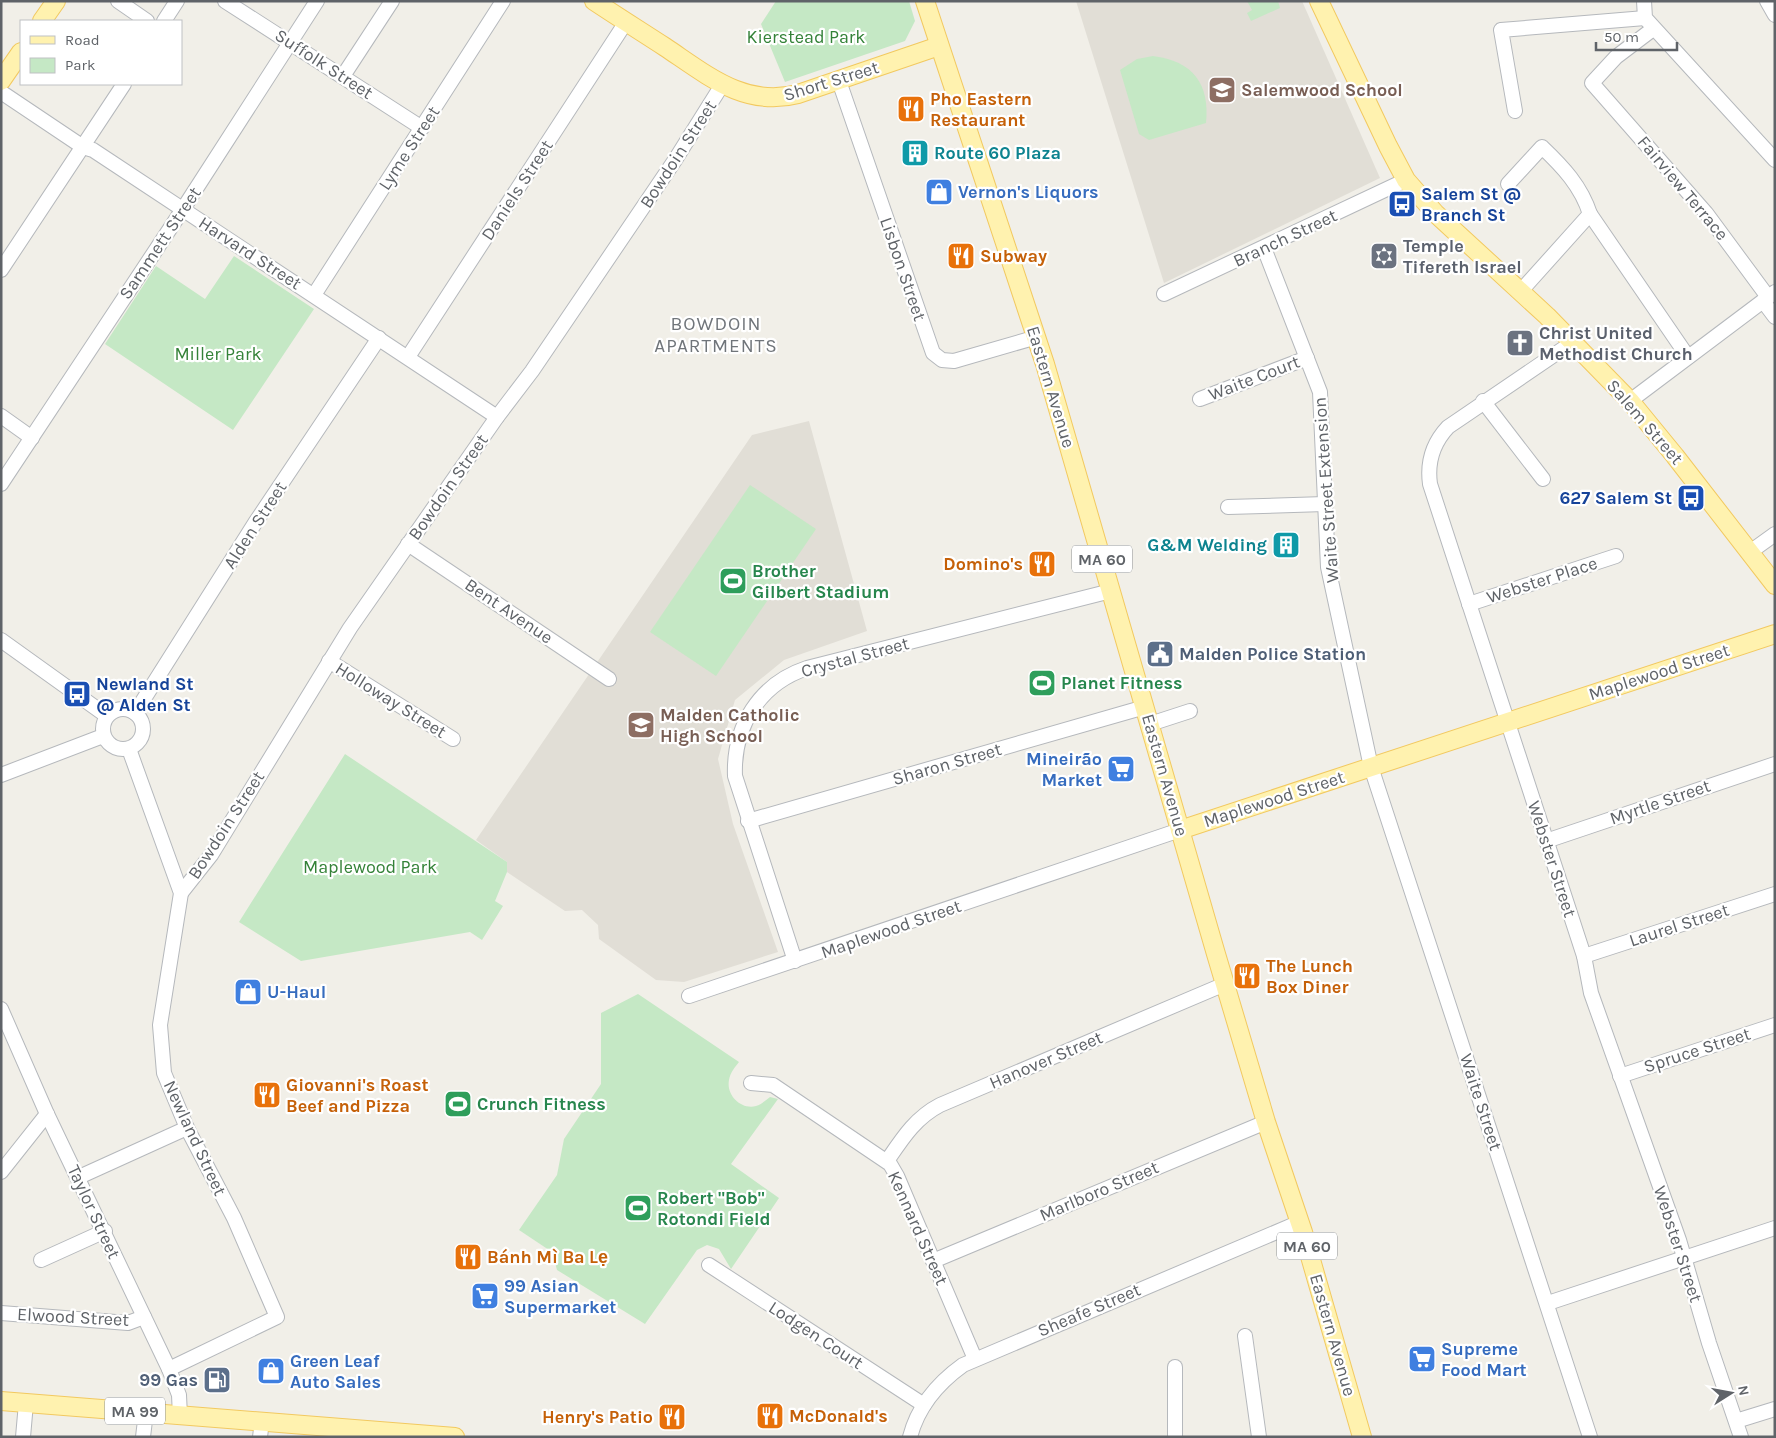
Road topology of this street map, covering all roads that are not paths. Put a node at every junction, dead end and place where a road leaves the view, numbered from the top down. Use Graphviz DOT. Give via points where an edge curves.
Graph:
graph roads {
  1 [pos="56,1"];
  2 [pos="118,1"];
  3 [pos="177,1"];
  4 [pos="225,1"];
  5 [pos="317,1"];
  6 [pos="392,1"];
  7 [pos="504,1"];
  8 [pos="594,1"];
  9 [pos="925,1"];
  10 [pos="1319,1"];
  11 [pos="1644,1"];
  12 [pos="1767,1"];
  13 [pos="1775,15"];
  14 [pos="43,20"];
  15 [pos="146,20"];
  16 [pos="165,20"];
  17 [pos="626,22"];
  18 [pos="1649,24"];
  19 [pos="290,42"];
  20 [pos="939,46"];
  21 [pos="20,53"];
  22 [pos="343,76"];
  23 [pos="1,81"];
  24 [pos="838,81"];
  25 [pos="123,85"];
  26 [pos="722,85"];
  27 [pos="1,92"];
  28 [pos="1515,111"];
  29 [pos="422,128"];
  30 [pos="83,147"];
  31 [pos="1773,154"];
  32 [pos="1406,180"];
  33 [pos="1508,184"];
  34 [pos="184,209"];
  35 [pos="1590,214"];
  36 [pos="1264,248"];
  37 [pos="1,270"];
  38 [pos="1520,292"];
  39 [pos="1164,294"];
  40 [pos="314,295"];
  41 [pos="1769,296"];
  42 [pos="1775,317"];
  43 [pos="1037,337"];
  44 [pos="379,338"];
  45 [pos="1573,342"];
  46 [pos="408,357"];
  47 [pos="1688,357"];
  48 [pos="1307,358"];
  49 [pos="1200,399"];
  50 [pos="1483,401"];
  51 [pos="1630,402"];
  52 [pos="1,416"];
  53 [pos="497,417"];
  54 [pos="32,438"];
  55 [pos="1543,479"];
  56 [pos="1,484"];
  57 [pos="1325,504"];
  58 [pos="1228,507"];
  59 [pos="1775,534"];
  60 [pos="408,544"];
  61 [pos="1750,552"];
  62 [pos="1616,556"];
  63 [pos="1775,585"];
  64 [pos="1111,591"];
  65 [pos="1469,604"];
  66 [pos="1775,634"];
  67 [pos="1,640"];
  68 [pos="329,661"];
  69 [pos="609,679"];
  70 [pos="1190,712"];
  71 [pos="135,713"];
  72 [pos="1148,715"];
  73 [pos="107,716"];
  74 [pos="1509,722"];
  75 [pos="103,736"];
  76 [pos="453,739"];
  77 [pos="129,749"];
  78 [pos="1775,764"];
  79 [pos="1371,767"];
  80 [pos="1,774"];
  81 [pos="748,821"];
  82 [pos="1180,830"];
  83 [pos="1546,841"];
  84 [pos="181,893"];
  85 [pos="1775,894"];
  86 [pos="1584,956"];
  87 [pos="795,961"];
  88 [pos="1225,984"];
  89 [pos="689,996"];
  90 [pos="2,1012"];
  91 [pos="1775,1025"];
  92 [pos="1620,1076"];
  93 [pos="751,1083"];
  94 [pos="47,1114"];
  95 [pos="1266,1122"];
  96 [pos="187,1128"];
  97 [pos="886,1161"];
  98 [pos="1,1172"];
  99 [pos="79,1177"];
  100 [pos="1300,1222"];
  101 [pos="1775,1228"];
  102 [pos="105,1231"];
  103 [pos="1684,1258"];
  104 [pos="41,1260"];
  105 [pos="933,1261"];
  106 [pos="709,1264"];
  107 [pos="1548,1303"];
  108 [pos="1,1313"];
  109 [pos="144,1317"];
  110 [pos="1245,1336"];
  111 [pos="975,1359"];
  112 [pos="1175,1367"];
  113 [pos="169,1369"];
  114 [pos="1,1401"];
  115 [pos="26,1403"];
  116 [pos="924,1405"];
  117 [pos="1775,1409"];
  118 [pos="146,1412"];
  119 [pos="180,1416"];
  120 [pos="1736,1422"];
  121 [pos="261,1429"];
  122 [pos="23,1437"];
  123 [pos="143,1437"];
  124 [pos="454,1437"];
  125 [pos="910,1437"];
  126 [pos="1175,1437"];
  127 [pos="1259,1437"];
  128 [pos="1362,1437"];
  129 [pos="1590,1437"];
  130 [pos="1741,1437"];
  1 -- 14 [label="main road"];
  2 -- 15 [label="street"];
  3 -- 16 [label="street"];
  4 -- 19 [label="street, Suffolk Street"];
  5 -- 19 [label="street, Sammett Street"];
  6 -- 22 [label="street"];
  7 -- 29 [label="street, Lyme Street"];
  8 -- 17 [label="main road, Short Street"];
  9 -- 20 [label="main road, Eastern Avenue / MA 60"];
  10 -- 32 [label="main road, Salem Street"];
  11 -- 18 [label="street"];
  12 -- 13 [label="street"];
  17 -- 26 [label="main road, Short Street"];
  17 -- 46 [label="street, Daniels Street"];
  18 -- 28 [label="street" via="1501,30"];
  18 -- 31 [label="street"];
  18 -- 41 [label="street, Fairview Terrace" via="1592,83 1700,206"];
  19 -- 22 [label="street, Suffolk Street"];
  19 -- 34 [label="street, Sammett Street"];
  20 -- 24 [label="main road, Short Street"];
  20 -- 43 [label="main road, Eastern Avenue / MA 60"];
  21 -- 23 [label="main road"];
  22 -- 29 [label="street, Suffolk Street"];
  24 -- 26 [label="main road, Short Street" via="774,98 749,95"];
  24 -- 43 [label="street, Lisbon Street" via="933,353 942,360 954,362"];
  25 -- 30 [label="street"];
  26 -- 53 [label="street, Bowdoin Street" via="631,225"];
  27 -- 30 [label="street, Harvard Street"];
  29 -- 40 [label="street, Lyme Street"];
  30 -- 34 [label="street, Harvard Street" via="93,150"];
  30 -- 37 [label="street"];
  32 -- 36 [label="street, Branch Street"];
  32 -- 38 [label="main road, Salem Street" via="1435,213"];
  33 -- 35 [label="street" via="1542,147 1576,184 1586,199"];
  34 -- 40 [label="street, Harvard Street"];
  34 -- 54 [label="street, Sammett Street"];
  35 -- 38 [label="street"];
  35 -- 47 [label="street"];
  36 -- 39 [label="street, Branch Street"];
  36 -- 48 [label="street, Waite Street Extension"];
  38 -- 45 [label="main road, Salem Street"];
  40 -- 44 [label="street, Harvard Street"];
  41 -- 42 [label="street, Fairview Terrace"];
  41 -- 47 [label="street"];
  43 -- 64 [label="main road, Eastern Avenue / MA 60"];
  44 -- 46 [label="street, Harvard Street"];
  44 -- 71 [label="street, Alden Street" via="255,523"];
  45 -- 50 [label="street, Webster Street"];
  45 -- 51 [label="main road, Salem Street"];
  46 -- 53 [label="street, Harvard Street"];
  47 -- 51 [label="street"];
  48 -- 49 [label="street, Waite Court"];
  48 -- 57 [label="street, Waite Street Extension" via="1321,396"];
  50 -- 55 [label="street"];
  50 -- 65 [label="street, Webster Street" via="1443,431 1429,465 1430,484"];
  51 -- 61 [label="main road, Salem Street"];
  52 -- 54 [label="street"];
  53 -- 60 [label="street, Bowdoin Street"];
  54 -- 56 [label="street, Sammett Street"];
  57 -- 58 [label="street"];
  57 -- 79 [label="street, Waite Street Extension" via="1329,576"];
  59 -- 61 [label="street"];
  60 -- 68 [label="street, Bowdoin Street"];
  60 -- 69 [label="street, Bent Avenue"];
  61 -- 63 [label="main road, Salem Street"];
  62 -- 65 [label="street, Webster Place"];
  64 -- 72 [label="main road, Eastern Avenue / MA 60"];
  64 -- 81 [label="street, Crystal Street" via="788,675 774,684 752,708 736,749 735,776"];
  65 -- 74 [label="street, Webster Street"];
  66 -- 74 [label="main road, Maplewood Street"];
  67 -- 73 [label="street"];
  68 -- 76 [label="street, Holloway Street"];
  68 -- 84 [label="street, Bowdoin Street" via="211,855"];
  70 -- 72 [label="street, Sharon Street"];
  71 -- 73 [label="street" via="121,709"];
  71 -- 77 [label="street" via="142,724 142,736"];
  72 -- 81 [label="street, Sharon Street"];
  72 -- 82 [label="main road, Eastern Avenue / MA 60"];
  73 -- 75 [label="street" via="102,726"];
  74 -- 79 [label="main road, Maplewood Street"];
  74 -- 83 [label="street, Webster Street"];
  75 -- 77 [label="street" via="113,748"];
  75 -- 80 [label="street"];
  77 -- 84 [label="street, Newland Street"];
  78 -- 83 [label="street, Myrtle Street"];
  79 -- 82 [label="main road, Maplewood Street"];
  79 -- 107 [label="street, Waite Street"];
  81 -- 87 [label="street, Crystal Street"];
  82 -- 87 [label="street, Maplewood Street"];
  82 -- 88 [label="main road, Eastern Avenue / MA 60"];
  83 -- 86 [label="street, Webster Street"];
  84 -- 96 [label="street, Newland Street" via="160,1025 160,1052 164,1073"];
  85 -- 86 [label="street, Laurel Street"];
  86 -- 92 [label="street, Webster Street" via="1591,994"];
  87 -- 89 [label="street, Maplewood Street"];
  88 -- 95 [label="main road, Eastern Avenue / MA 60"];
  88 -- 97 [label="street, Hanover Street" via="940,1105 918,1119"];
  90 -- 94 [label="street, Taylor Street"];
  91 -- 92 [label="street, Spruce Street"];
  92 -- 103 [label="street, Webster Street"];
  93 -- 97 [label="street, Kennard Street" via="773,1086"];
  94 -- 98 [label="street"];
  94 -- 99 [label="street, Taylor Street"];
  95 -- 100 [label="main road, Eastern Avenue / MA 60"];
  95 -- 105 [label="street, Marlboro Street"];
  96 -- 99 [label="street"];
  96 -- 113 [label="street, Newland Street" via="234,1218 277,1317"];
  97 -- 105 [label="street, Kennard Street" via="897,1176"];
  99 -- 102 [label="street, Taylor Street"];
  100 -- 111 [label="street, Sheafe Street"];
  100 -- 128 [label="main road, Eastern Avenue / MA 60"];
  101 -- 103 [label="street"];
  102 -- 104 [label="street"];
  102 -- 109 [label="street, Taylor Street"];
  103 -- 107 [label="street"];
  103 -- 120 [label="street, Webster Street"];
  105 -- 111 [label="street, Kennard Street"];
  106 -- 116 [label="street, Lodgen Court"];
  107 -- 129 [label="street, Waite Street"];
  108 -- 109 [label="street, Elwood Street" via="128,1323"];
  109 -- 113 [label="street, Taylor Street"];
  110 -- 127 [label="street"];
  111 -- 116 [label="street, Sheafe Street" via="945,1378"];
  112 -- 126 [label="street"];
  113 -- 119 [label="street, Taylor Street" via="179,1395"];
  114 -- 115 [label="main road, MA 99"];
  115 -- 118 [label="main road, MA 99"];
  115 -- 122 [label="street"];
  116 -- 125 [label="street, Sheafe Street"];
  117 -- 120 [label="street"];
  118 -- 119 [label="main road, MA 99"];
  118 -- 123 [label="street"];
  119 -- 121 [label="main road, MA 99"];
  120 -- 130 [label="street, Webster Street"];
  121 -- 124 [label="main road, MA 99"];
}
